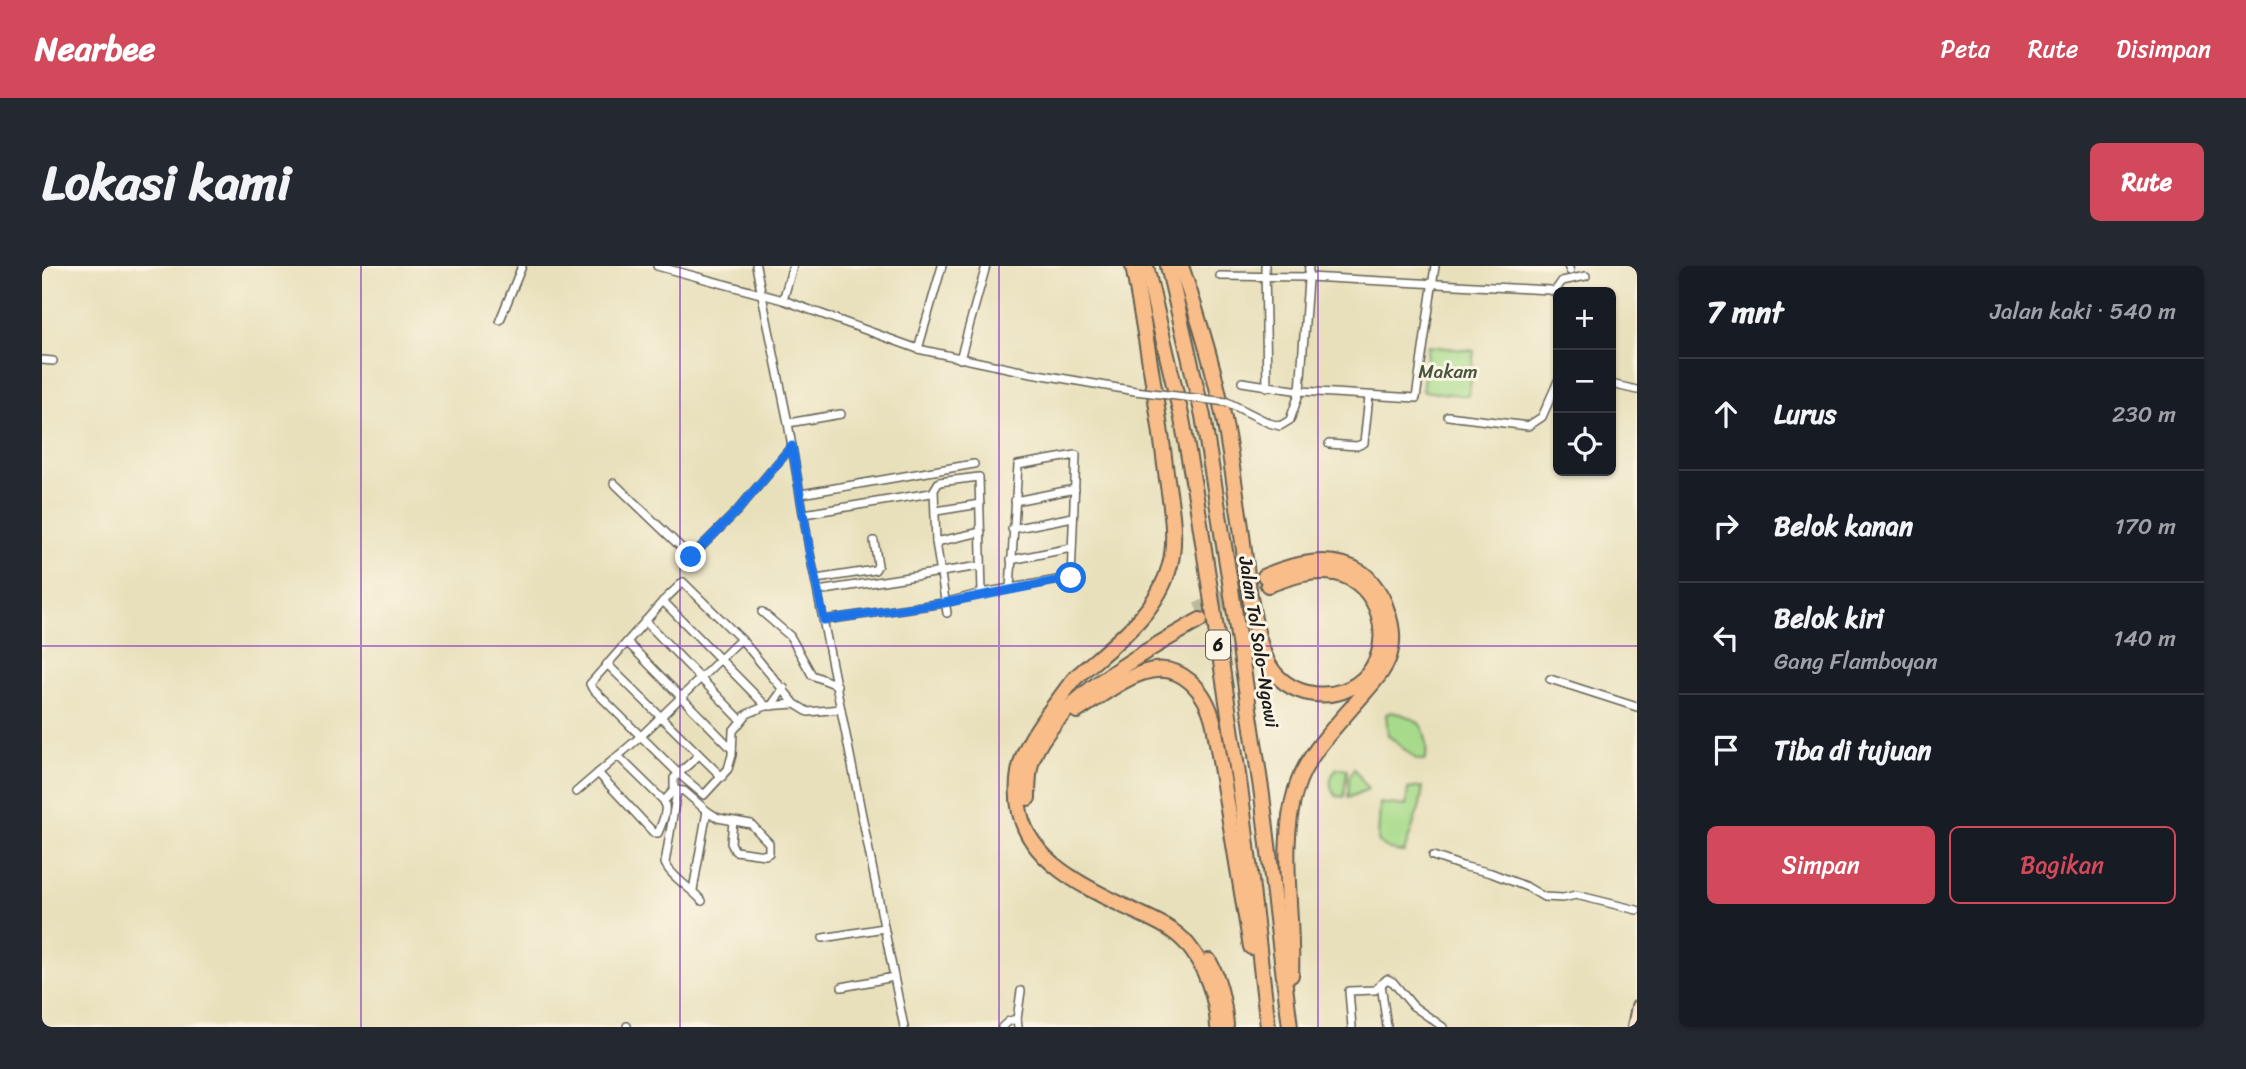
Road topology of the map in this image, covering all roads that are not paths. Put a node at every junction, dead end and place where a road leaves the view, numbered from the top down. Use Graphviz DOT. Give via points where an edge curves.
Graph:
graph roads {
  1 [pos="522,266"];
  2 [pos="657,266"];
  3 [pos="756,266"];
  4 [pos="793,266"];
  5 [pos="942,266"];
  6 [pos="986,266"];
  7 [pos="1133,266"];
  8 [pos="1146,266"];
  9 [pos="1168,266"];
  10 [pos="1181,266"];
  11 [pos="1265,266"];
  12 [pos="1309,266"];
  13 [pos="1435,266"];
  14 [pos="1220,276"];
  15 [pos="1265,276"];
  16 [pos="1309,276"];
  17 [pos="1586,276"];
  18 [pos="1432,285"];
  19 [pos="1558,287"];
  20 [pos="1553,291"];
  21 [pos="762,293"];
  22 [pos="783,300"];
  23 [pos="500,320"];
  24 [pos="918,349"];
  25 [pos="960,359"];
  26 [pos="42,360"];
  27 [pos="53,360"];
  28 [pos="1242,382"];
  29 [pos="1616,385"];
  30 [pos="1267,387"];
  31 [pos="1637,390"];
  32 [pos="1300,391"];
  33 [pos="1553,392"];
  34 [pos="1369,396"];
  35 [pos="841,414"];
  36 [pos="1447,416"];
  37 [pos="788,423"];
  38 [pos="1329,444"];
  39 [pos="792,446"];
  40 [pos="974,464"];
  41 [pos="614,483"];
  42 [pos="1075,489"];
  43 [pos="930,493"];
  44 [pos="801,494"];
  45 [pos="1015,501"];
  46 [pos="980,504"];
  47 [pos="936,511"];
  48 [pos="804,514"];
  49 [pos="1073,517"];
  50 [pos="1012,529"];
  51 [pos="981,532"];
  52 [pos="874,541"];
  53 [pos="936,542"];
  54 [pos="1071,548"];
  55 [pos="1011,560"];
  56 [pos="980,566"];
  57 [pos="940,572"];
  58 [pos="816,579"];
  59 [pos="1010,588"];
  60 [pos="818,591"];
  61 [pos="982,593"];
  62 [pos="663,601"];
  63 [pos="944,603"];
  64 [pos="762,612"];
  65 [pos="947,613"];
  66 [pos="824,620"];
  67 [pos="645,621"];
  68 [pos="741,639"];
  69 [pos="627,642"];
  70 [pos="720,658"];
  71 [pos="607,664"];
  72 [pos="700,677"];
  73 [pos="1550,680"];
  74 [pos="837,685"];
  75 [pos="784,688"];
  76 [pos="680,696"];
  77 [pos="795,704"];
  78 [pos="769,706"];
  79 [pos="1054,706"];
  80 [pos="1637,706"];
  81 [pos="841,709"];
  82 [pos="660,717"];
  83 [pos="741,720"];
  84 [pos="1056,723"];
  85 [pos="640,737"];
  86 [pos="732,750"];
  87 [pos="699,755"];
  88 [pos="618,756"];
  89 [pos="598,773"];
  90 [pos="679,774"];
  91 [pos="722,777"];
  92 [pos="675,790"];
  93 [pos="576,792"];
  94 [pos="664,801"];
  95 [pos="707,811"];
  96 [pos="733,821"];
  97 [pos="1433,856"];
  98 [pos="693,890"];
  99 [pos="702,901"];
  100 [pos="1637,911"];
  101 [pos="884,928"];
  102 [pos="823,938"];
  103 [pos="894,977"];
  104 [pos="1381,984"];
  105 [pos="842,988"];
  106 [pos="1021,991"];
  107 [pos="1637,1006"];
  108 [pos="1290,1021"];
  109 [pos="1018,1023"];
  110 [pos="1432,1024"];
  111 [pos="904,1027"];
  112 [pos="1002,1027"];
  113 [pos="1218,1027"];
  114 [pos="1226,1027"];
  115 [pos="1268,1027"];
  116 [pos="1352,1027"];
  117 [pos="1387,1027"];
  118 [pos="1443,1027"];
  119 [pos="1633,1027"];
  1 -- 23 [label="street"];
  2 -- 21 [label="street"];
  3 -- 21 [label="street"];
  4 -- 22 [label="street"];
  5 -- 24 [label="street"];
  6 -- 25 [label="street"];
  7 -- 79 [label="highway" via="1170,502 1170,564 1155,600 1140,620 1074,680"];
  8 -- 115 [label="highway, 6" via="1197,503 1241,794"];
  9 -- 108 [label="highway, Jalan Tol Solo–Ngawi / 6" via="1208,442 1262,795"];
  10 -- 108 [label="highway" via="1224,418 1255,622 1267,661 1288,686 1312,694 1337,694 1367,675 1379,656 1381,621 1376,605 1359,584 1338,573 1319,571 1267,581 1297,564 1346,565 1365,575 1384,601 1391,622 1391,652 1378,677 1311,758 1296,788 1288,833"];
  11 -- 15 [label="street"];
  12 -- 16 [label="street"];
  13 -- 18 [label="street"];
  14 -- 15 [label="street"];
  15 -- 16 [label="street"];
  15 -- 30 [label="street"];
  16 -- 18 [label="street"];
  16 -- 32 [label="street"];
  17 -- 19 [label="street" via="1562,281"];
  18 -- 20 [label="street"];
  18 -- 34 [label="street" via="1416,398"];
  21 -- 22 [label="street"];
  21 -- 37 [label="street"];
  22 -- 24 [label="street"];
  24 -- 25 [label="street"];
  25 -- 32 [label="street, bridge" via="1135,391 1227,402 1280,426 1290,420"];
  26 -- 27 [label="street"];
  28 -- 30 [label="street"];
  29 -- 31 [label="street"];
  30 -- 32 [label="street"];
  32 -- 34 [label="street"];
  33 -- 36 [label="street" via="1542,417 1528,426"];
  34 -- 38 [label="street" via="1364,443"];
  35 -- 37 [label="street"];
  37 -- 39 [label="street"];
  39 -- 41 [label="street" via="691,557"];
  39 -- 44 [label="street"];
  40 -- 44 [label="street"];
  42 -- 45 [label="street"];
  42 -- 45 [label="street" via="1076,454 1019,464"];
  42 -- 49 [label="street"];
  43 -- 48 [label="street"];
  44 -- 48 [label="street"];
  45 -- 50 [label="street"];
  46 -- 47 [label="street"];
  46 -- 47 [label="street" via="979,477 967,477 936,484"];
  46 -- 51 [label="street"];
  47 -- 53 [label="street"];
  48 -- 58 [label="street"];
  49 -- 50 [label="street"];
  49 -- 54 [label="street"];
  50 -- 55 [label="street"];
  51 -- 53 [label="street"];
  51 -- 56 [label="street"];
  52 -- 58 [label="street" via="875,570"];
  53 -- 57 [label="street"];
  54 -- 55 [label="street"];
  54 -- 59 [label="street" via="1071,578"];
  55 -- 59 [label="street"];
  56 -- 57 [label="street"];
  56 -- 61 [label="street"];
  57 -- 60 [label="street"];
  57 -- 63 [label="street"];
  58 -- 60 [label="street"];
  59 -- 61 [label="street"];
  60 -- 66 [label="street"];
  61 -- 63 [label="street"];
  62 -- 67 [label="street"];
  62 -- 68 [label="street" via="683,582"];
  62 -- 70 [label="street"];
  63 -- 65 [label="street"];
  63 -- 66 [label="street"];
  64 -- 74 [label="street" via="790,636 812,675"];
  66 -- 74 [label="street"];
  67 -- 69 [label="street"];
  67 -- 72 [label="street"];
  68 -- 70 [label="street"];
  68 -- 75 [label="street"];
  69 -- 71 [label="street"];
  69 -- 76 [label="street"];
  70 -- 72 [label="street"];
  70 -- 78 [label="street"];
  71 -- 82 [label="street"];
  71 -- 85 [label="street" via="590,687"];
  72 -- 76 [label="street"];
  72 -- 83 [label="street"];
  73 -- 80 [label="street"];
  74 -- 81 [label="street"];
  75 -- 77 [label="street"];
  75 -- 78 [label="street"];
  76 -- 82 [label="street"];
  76 -- 86 [label="street"];
  77 -- 78 [label="street"];
  77 -- 81 [label="street" via="808,712"];
  78 -- 83 [label="street" via="753,710"];
  79 -- 84 [label="highway" via="1145,641 1199,615 1074,703"];
  79 -- 113 [label="highway" via="1032,735 1019,763 1020,813 1026,828 1047,858 1077,881 1163,925 1186,943 1205,973"];
  81 -- 101 [label="street"];
  82 -- 85 [label="street"];
  82 -- 87 [label="street"];
  83 -- 86 [label="street" via="733,731"];
  84 -- 114 [label="highway" via="1031,761 1028,800 1039,835 1083,876 1157,911 1198,944 1214,971"];
  84 -- 115 [label="highway" via="1146,672 1167,670 1183,676 1206,698"];
  85 -- 88 [label="street"];
  85 -- 90 [label="street"];
  86 -- 91 [label="street"];
  87 -- 90 [label="street"];
  87 -- 91 [label="street"];
  88 -- 89 [label="street"];
  88 -- 94 [label="street"];
  89 -- 93 [label="street"];
  89 -- 94 [label="street" via="656,834 663,822"];
  90 -- 91 [label="street" via="704,796"];
  90 -- 92 [label="street" via="673,782"];
  92 -- 94 [label="street"];
  92 -- 95 [label="street"];
  92 -- 98 [label="street" via="665,863"];
  95 -- 96 [label="street"];
  95 -- 98 [label="street"];
  96 -- 96 [label="street" via="757,828 769,843 769,853 734,851"];
  97 -- 100 [label="street" via="1517,883 1544,897 1576,895"];
  98 -- 99 [label="street"];
  101 -- 102 [label="street"];
  101 -- 103 [label="street"];
  103 -- 105 [label="street"];
  103 -- 111 [label="street"];
  104 -- 110 [label="street" via="1387,979 1392,982"];
  104 -- 116 [label="street" via="1370,992 1349,991"];
  104 -- 117 [label="street"];
  106 -- 109 [label="street"];
  107 -- 119 [label="main road"];
  109 -- 112 [label="street" via="1009,1021"];
  110 -- 118 [label="street"];
}
